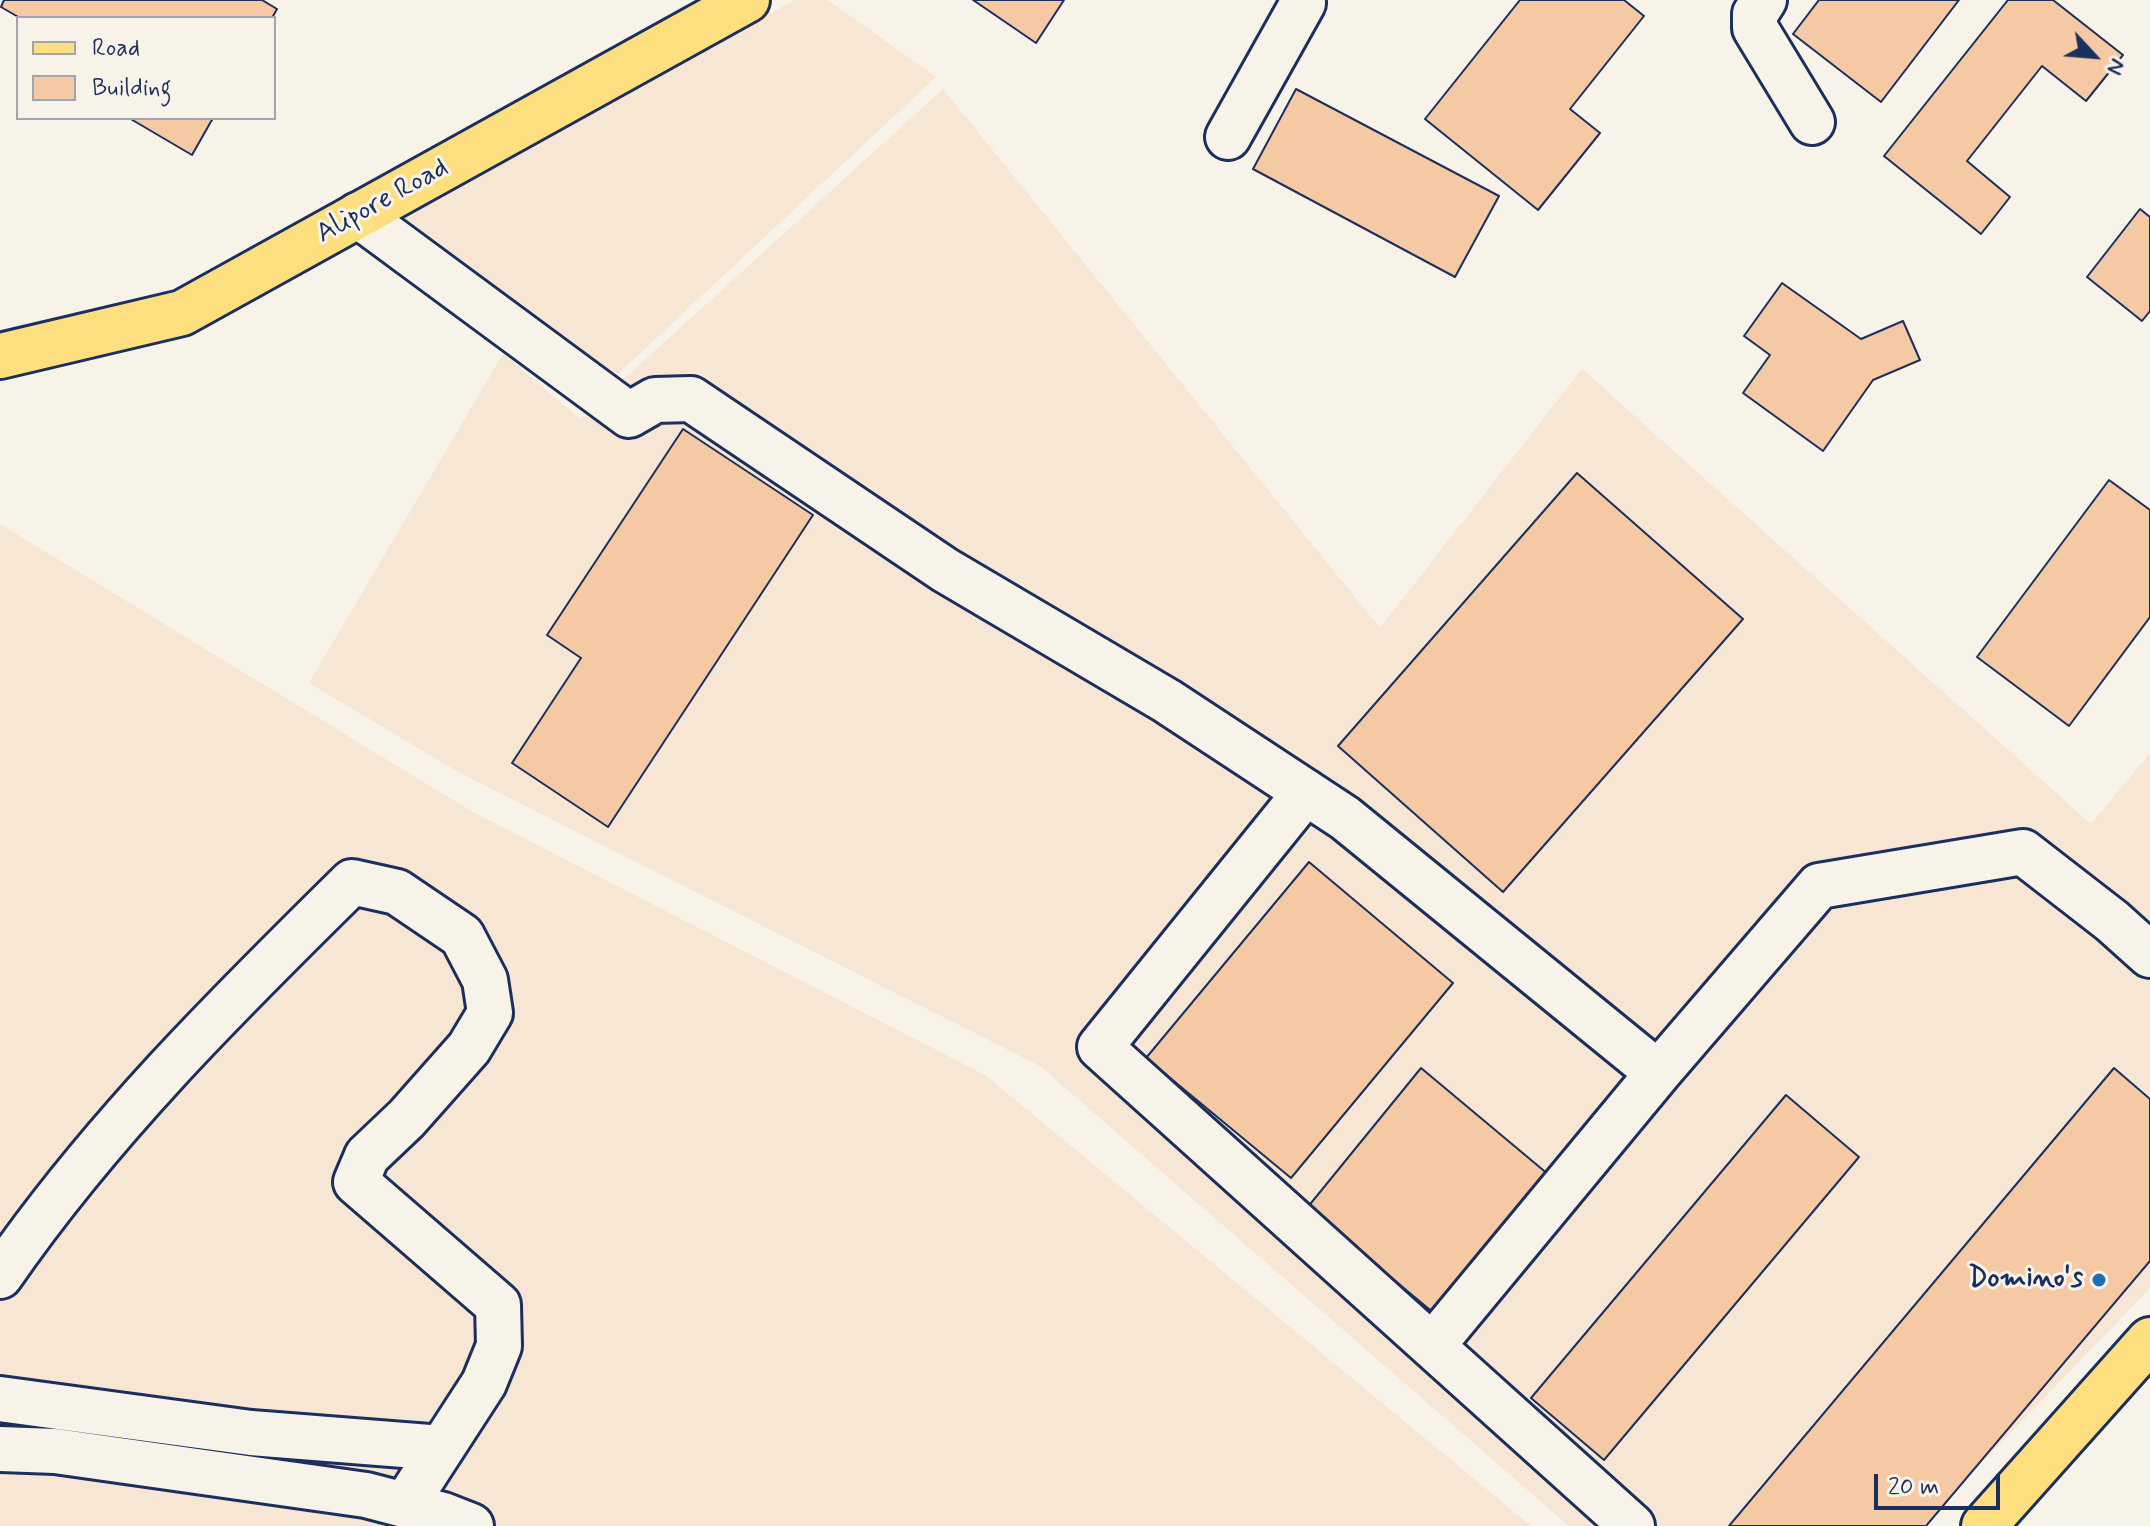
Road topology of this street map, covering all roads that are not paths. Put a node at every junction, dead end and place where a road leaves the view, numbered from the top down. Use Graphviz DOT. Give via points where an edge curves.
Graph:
graph roads {
  1 [pos="747,0"];
  2 [pos="1302,0"];
  3 [pos="1764,0"];
  4 [pos="1812,122"];
  5 [pos="1228,137"];
  6 [pos="358,215"];
  7 [pos="0,356"];
  8 [pos="1306,792"];
  9 [pos="2150,955"];
  10 [pos="1658,1073"];
  11 [pos="0,1276"];
  12 [pos="2150,1340"];
  13 [pos="1432,1346"];
  14 [pos="0,1399"];
  15 [pos="442,1448"];
  16 [pos="0,1449"];
  17 [pos="374,1508"];
  18 [pos="471,1526"];
  19 [pos="1632,1526"];
  20 [pos="1984,1526"];
  1 -- 6 [label="main road, Alipore Road"];
  2 -- 5 [label="lane"];
  3 -- 4 [label="lane" via="1755,14 1755,28"];
  6 -- 7 [label="main road, Alipore Road" via="182,313"];
  6 -- 8 [label="lane" via="629,415 655,400 691,399 945,570 1167,701"];
  8 -- 10 [label="lane" via="1345,818"];
  8 -- 13 [label="lane" via="1100,1047"];
  9 -- 10 [label="lane" via="2023,852 1819,886"];
  10 -- 13 [label="lane"];
  11 -- 15 [label="lane" via="95,1154 216,1016 352,882 397,892 462,936 485,980 490,1013 469,1048 367,1156 356,1182 498,1305 499,1346 484,1383"];
  12 -- 20 [label="main road"];
  13 -- 19 [label="lane"];
  14 -- 15 [label="lane" via="251,1433"];
  15 -- 17 [label="lane"];
  16 -- 17 [label="lane" via="55,1451"];
  17 -- 18 [label="lane"];
}
